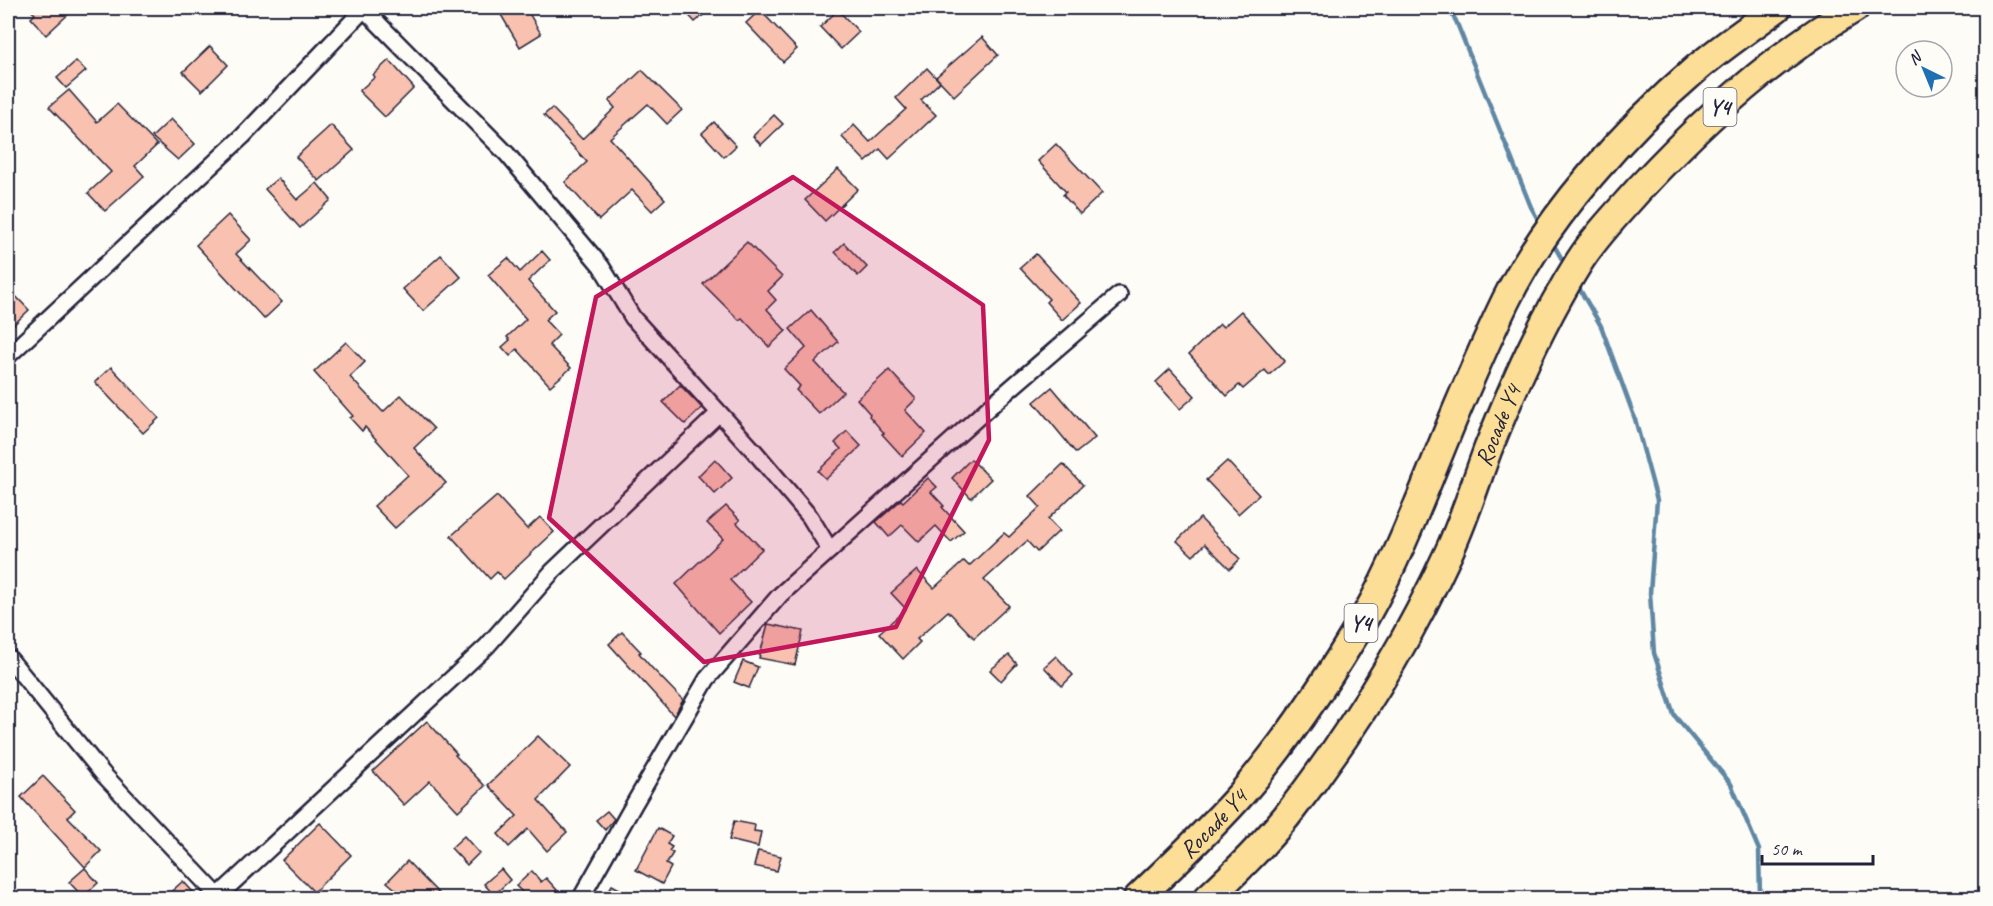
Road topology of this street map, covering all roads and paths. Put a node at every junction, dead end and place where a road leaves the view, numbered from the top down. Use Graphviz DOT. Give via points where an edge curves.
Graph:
graph roads {
  1 [pos="364,8"];
  2 [pos="1777,8"];
  3 [pos="1855,8"];
  4 [pos="1119,295"];
  5 [pos="8,356"];
  6 [pos="719,413"];
  7 [pos="830,550"];
  8 [pos="8,657"];
  9 [pos="218,898"];
  10 [pos="581,898"];
  11 [pos="1138,898"];
  12 [pos="1208,898"];
  1 -- 5 [label="street" via="243,136"];
  1 -- 6 [label="street" via="507,154 601,266 633,318"];
  2 -- 11 [label="highway, Rocade Y4 / Y4" via="1697,68 1631,131 1587,180 1528,261 1458,408 1408,531 1366,615 1312,704 1243,792"];
  3 -- 12 [label="highway, Rocade Y4 / Y4" via="1824,26 1725,103 1604,228 1581,260 1528,353 1449,553 1399,648 1348,731 1285,818"];
  4 -- 7 [label="street"];
  6 -- 7 [label="street" via="810,517"];
  6 -- 9 [label="street" via="552,572 486,646"];
  7 -- 10 [label="street" via="780,595 707,679"];
  8 -- 9 [label="street" via="103,774"];
}
